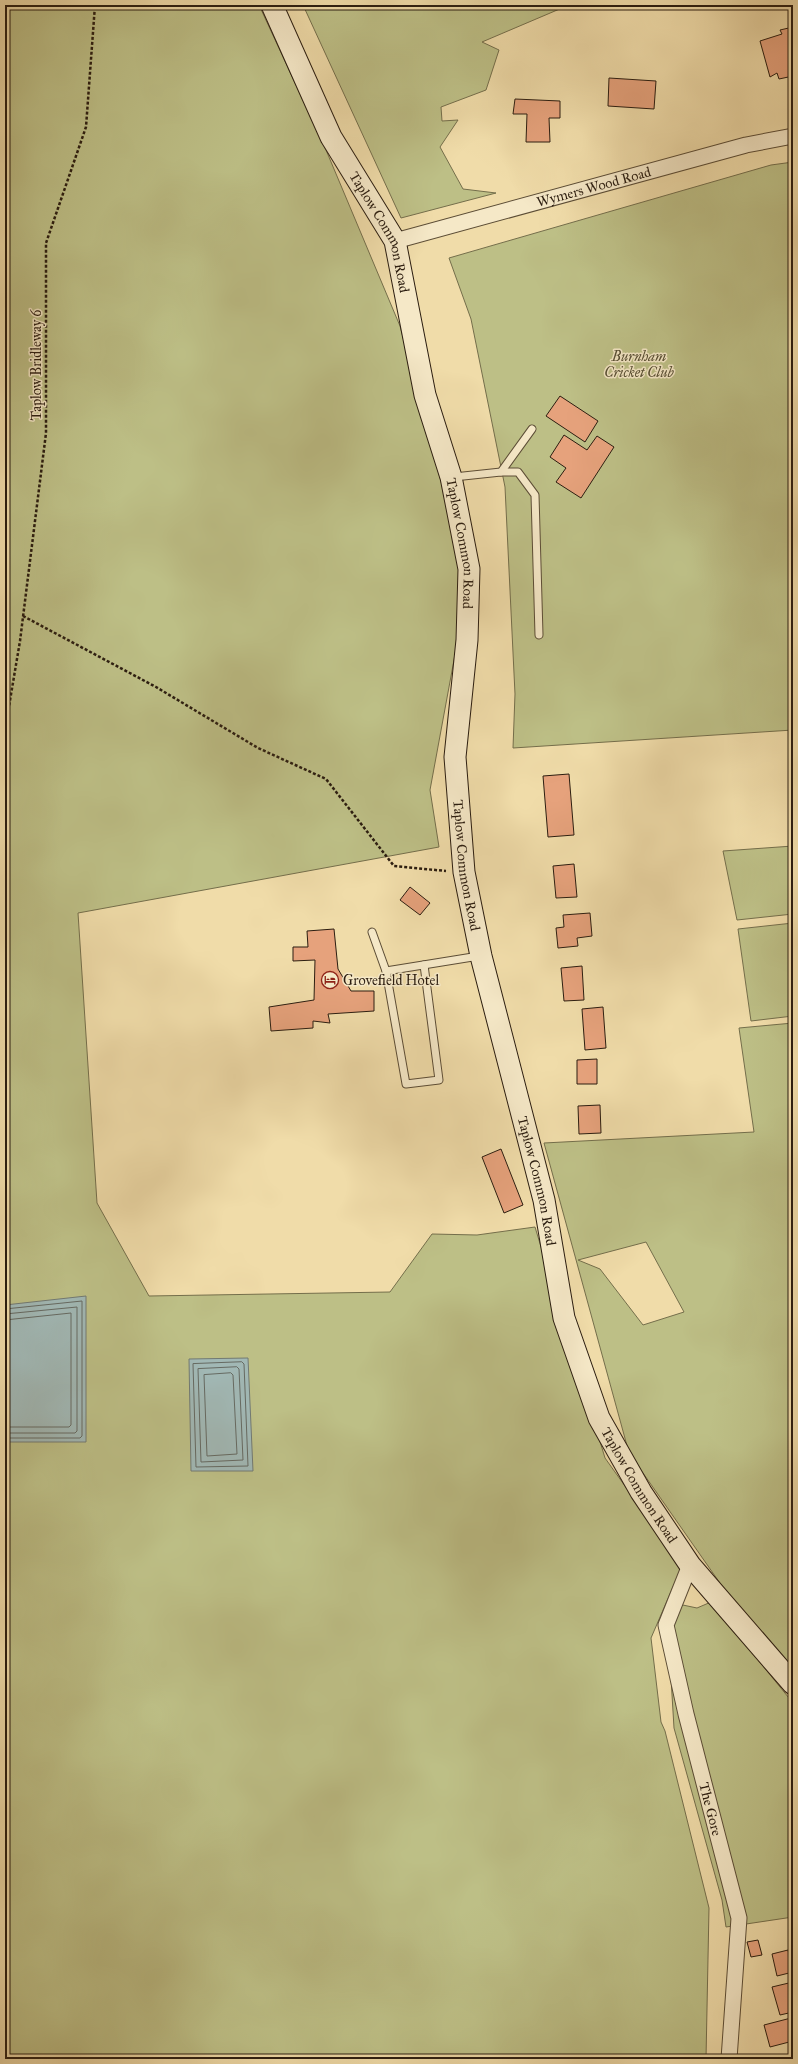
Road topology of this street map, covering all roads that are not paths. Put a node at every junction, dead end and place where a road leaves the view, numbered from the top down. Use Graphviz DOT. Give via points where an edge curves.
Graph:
graph roads {
  1 [pos="272,5"];
  2 [pos="793,136"];
  3 [pos="395,241"];
  4 [pos="532,429"];
  5 [pos="501,472"];
  6 [pos="451,477"];
  7 [pos="539,635"];
  8 [pos="372,932"];
  9 [pos="482,956"];
  10 [pos="424,965"];
  11 [pos="386,971"];
  12 [pos="690,1565"];
  13 [pos="793,1684"];
  14 [pos="729,2059"];
  1 -- 3 [label="street, Taplow Common Road" via="331,136"];
  2 -- 3 [label="street, Wymers Wood Road" via="746,145"];
  3 -- 6 [label="street, Taplow Common Road" via="425,395"];
  4 -- 5 [label="lane"];
  5 -- 6 [label="lane"];
  5 -- 7 [label="lane" via="518,472 535,495"];
  6 -- 9 [label="street, Taplow Common Road" via="469,569 467,640 455,757 464,872"];
  8 -- 11 [label="lane"];
  9 -- 10 [label="lane"];
  9 -- 12 [label="street, Taplow Common Road" via="544,1200 564,1318 599,1418 640,1492"];
  10 -- 11 [label="lane"];
  10 -- 11 [label="lane" via="439,1080 406,1084"];
  12 -- 13 [label="street, Taplow Common Road"];
  12 -- 14 [label="street, The Gore" via="666,1625 686,1714 739,1918"];
}
